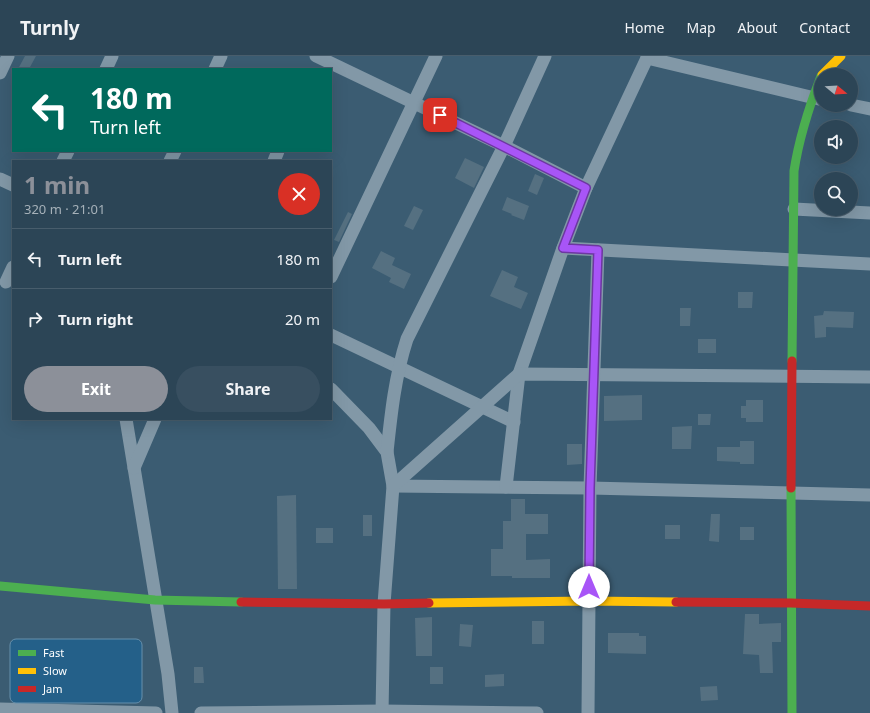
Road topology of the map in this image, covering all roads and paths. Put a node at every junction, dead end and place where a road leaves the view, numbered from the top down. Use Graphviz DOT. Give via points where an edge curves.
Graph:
graph roads {
  1 [pos="8,56"];
  2 [pos="112,56"];
  3 [pos="221,56"];
  4 [pos="436,56"];
  5 [pos="545,56"];
  6 [pos="825,56"];
  7 [pos="841,56"];
  8 [pos="647,57"];
  9 [pos="320,60"];
  10 [pos="106,68"];
  11 [pos="215,68"];
  12 [pos="823,68"];
  13 [pos="829,68"];
  14 [pos="0,73"];
  15 [pos="814,98"];
  16 [pos="414,103"];
  17 [pos="814,103"];
  18 [pos="858,107"];
  19 [pos="870,109"];
  20 [pos="504,146"];
  21 [pos="0,179"];
  22 [pos="12,185"];
  23 [pos="586,188"];
  24 [pos="794,209"];
  25 [pos="870,213"];
  26 [pos="563,248"];
  27 [pos="598,250"];
  28 [pos="793,260"];
  29 [pos="870,264"];
  30 [pos="12,269"];
  31 [pos="332,275"];
  32 [pos="6,282"];
  33 [pos="332,335"];
  34 [pos="400,368"];
  35 [pos="519,374"];
  36 [pos="594,375"];
  37 [pos="792,376"];
  38 [pos="870,377"];
  39 [pos="332,390"];
  40 [pos="482,407"];
  41 [pos="126,420"];
  42 [pos="155,420"];
  43 [pos="514,422"];
  44 [pos="387,452"];
  45 [pos="134,468"];
  46 [pos="393,486"];
  47 [pos="506,487"];
  48 [pos="590,488"];
  49 [pos="791,493"];
  50 [pos="870,495"];
  51 [pos="0,586"];
  52 [pos="155,600"];
  53 [pos="589,601"];
  54 [pos="791,603"];
  55 [pos="384,604"];
  56 [pos="870,606"];
  57 [pos="0,709"];
  58 [pos="382,712"];
  59 [pos="156,713"];
  60 [pos="172,713"];
  61 [pos="201,713"];
  62 [pos="537,713"];
  63 [pos="588,713"];
  64 [pos="792,713"];
  1 -- 14 [label="street"];
  2 -- 10 [label="street"];
  3 -- 11 [label="street"];
  4 -- 16 [label="street"];
  5 -- 20 [label="street"];
  6 -- 12 [label="street"];
  7 -- 13 [label="street"];
  8 -- 15 [label="street"];
  8 -- 23 [label="street"];
  9 -- 16 [label="street"];
  16 -- 20 [label="street"];
  16 -- 31 [label="street"];
  17 -- 24 [label="street" via="808,112 796,151"];
  18 -- 19 [label="street"];
  20 -- 23 [label="street"];
  20 -- 34 [label="street" via="407,339"];
  21 -- 22 [label="street"];
  23 -- 26 [label="street"];
  24 -- 25 [label="street"];
  24 -- 28 [label="street"];
  26 -- 27 [label="street"];
  26 -- 35 [label="street"];
  27 -- 28 [label="street"];
  27 -- 36 [label="street"];
  28 -- 29 [label="street"];
  28 -- 37 [label="street"];
  30 -- 32 [label="street"];
  33 -- 34 [label="street"];
  34 -- 40 [label="street"];
  34 -- 44 [label="street" via="392,403"];
  35 -- 36 [label="street"];
  35 -- 40 [label="street"];
  35 -- 43 [label="street"];
  36 -- 37 [label="street"];
  36 -- 48 [label="street"];
  37 -- 38 [label="street"];
  37 -- 49 [label="street"];
  39 -- 44 [label="street" via="369,428"];
  40 -- 43 [label="street"];
  40 -- 46 [label="street"];
  41 -- 45 [label="street"];
  42 -- 45 [label="street"];
  43 -- 47 [label="street"];
  44 -- 46 [label="street"];
  45 -- 52 [label="street"];
  46 -- 47 [label="street"];
  46 -- 55 [label="street"];
  47 -- 48 [label="street"];
  48 -- 49 [label="street"];
  48 -- 53 [label="street"];
  49 -- 50 [label="street"];
  49 -- 54 [label="street"];
  51 -- 52 [label="street"];
  52 -- 55 [label="street"];
  52 -- 60 [label="street"];
  53 -- 54 [label="street"];
  53 -- 55 [label="street"];
  53 -- 63 [label="street"];
  54 -- 56 [label="street"];
  54 -- 64 [label="street"];
  55 -- 58 [label="street"];
  57 -- 59 [label="street"];
  58 -- 61 [label="street"];
  58 -- 62 [label="street"];
}
